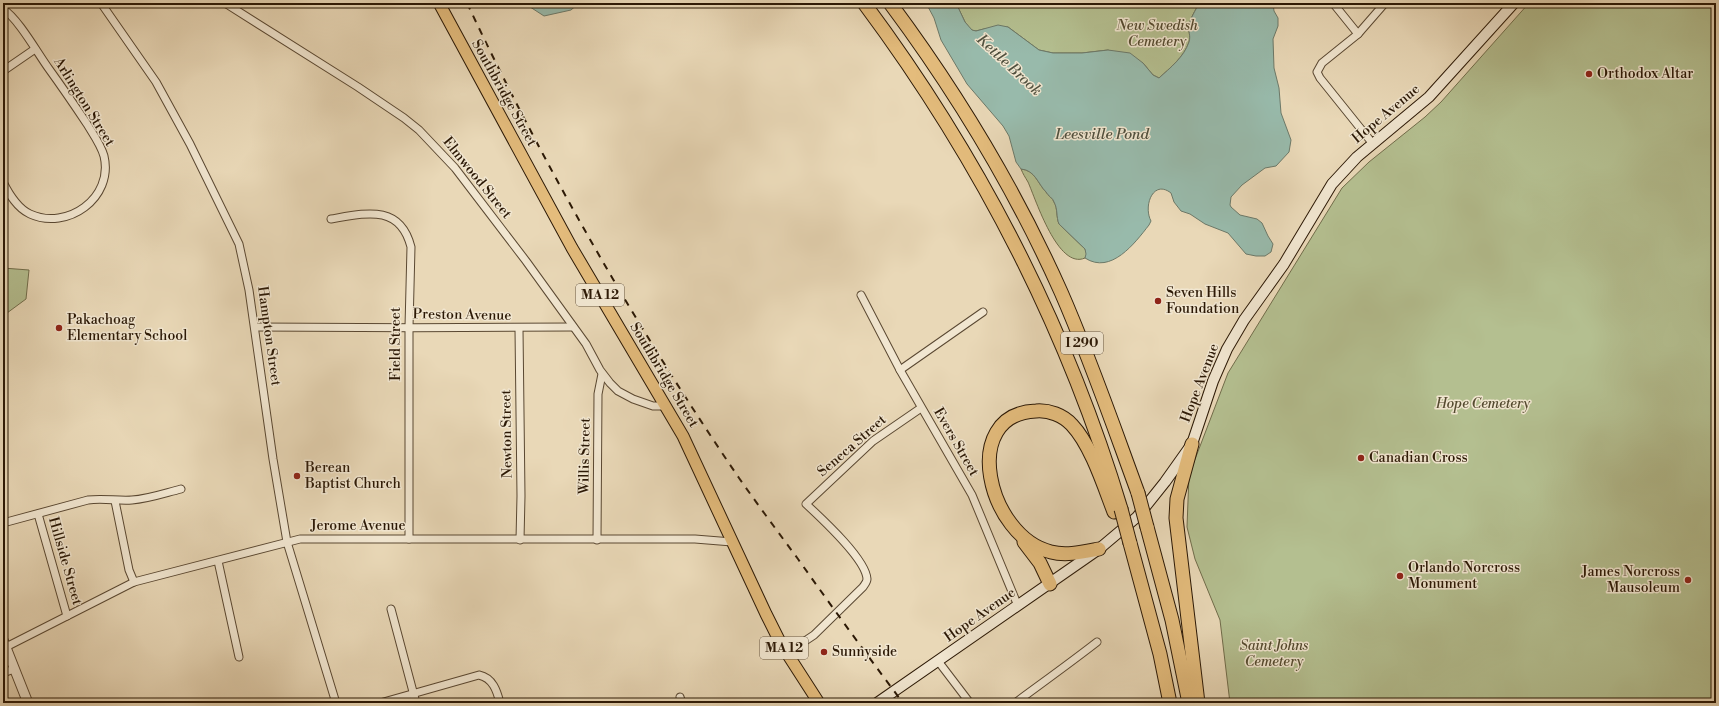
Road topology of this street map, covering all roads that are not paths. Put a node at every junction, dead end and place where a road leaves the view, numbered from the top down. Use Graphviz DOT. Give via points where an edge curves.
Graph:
graph roads {
  1 [pos="101,3"];
  2 [pos="224,3"];
  3 [pos="439,3"];
  4 [pos="864,3"];
  5 [pos="890,3"];
  6 [pos="1333,3"];
  7 [pos="1386,3"];
  8 [pos="1514,3"];
  9 [pos="3,9"];
  10 [pos="1358,34"];
  11 [pos="35,49"];
  12 [pos="3,71"];
  13 [pos="1373,144"];
  14 [pos="3,182"];
  15 [pos="331,220"];
  16 [pos="860,295"];
  17 [pos="983,312"];
  18 [pos="255,327"];
  19 [pos="409,327"];
  20 [pos="573,327"];
  21 [pos="519,329"];
  22 [pos="900,370"];
  23 [pos="602,374"];
  24 [pos="666,406"];
  25 [pos="921,408"];
  26 [pos="1192,444"];
  27 [pos="181,489"];
  28 [pos="115,501"];
  29 [pos="1118,512"];
  30 [pos="38,514"];
  31 [pos="3,523"];
  32 [pos="1015,529"];
  33 [pos="409,539"];
  34 [pos="520,540"];
  35 [pos="597,540"];
  36 [pos="287,542"];
  37 [pos="732,542"];
  38 [pos="1099,550"];
  39 [pos="218,561"];
  40 [pos="134,582"];
  41 [pos="1050,584"];
  42 [pos="1018,606"];
  43 [pos="390,609"];
  44 [pos="67,616"];
  45 [pos="1097,642"];
  46 [pos="4,644"];
  47 [pos="787,653"];
  48 [pos="239,657"];
  49 [pos="938,661"];
  50 [pos="14,669"];
  51 [pos="3,673"];
  52 [pos="414,693"];
  53 [pos="28,703"];
  54 [pos="336,703"];
  55 [pos="380,703"];
  56 [pos="416,703"];
  57 [pos="500,703"];
  58 [pos="819,703"];
  59 [pos="877,703"];
  60 [pos="970,703"];
  61 [pos="1015,703"];
  62 [pos="1170,703"];
  63 [pos="1189,703"];
  64 [pos="1198,703"];
  1 -- 18 [label="street, Hampton Street" via="156,82 230,225 244,259"];
  2 -- 20 [label="street, Elmwood Street" via="419,130 455,168"];
  3 -- 24 [label="main road, Southbridge Street / MA 12" via="554,216"];
  4 -- 29 [label="highway, I 290" via="955,136 1023,260 1071,368 1106,462"];
  5 -- 63 [label="highway, I 290, bridge" via="955,95 991,154 1029,226 1082,341 1138,493 1172,620"];
  6 -- 10 [label="street"];
  7 -- 10 [label="street"];
  8 -- 13 [label="main road, Hope Avenue" via="1429,97"];
  9 -- 11 [label="street, Arlington Street" via="12,17"];
  10 -- 13 [label="street" via="1322,63 1318,72 1320,78"];
  11 -- 12 [label="street, Arlington Street"];
  11 -- 14 [label="street, Arlington Street" via="101,148 104,174 101,188 92,202 75,214 49,219 29,214 13,199"];
  13 -- 26 [label="main road, Hope Avenue" via="1332,184 1284,264 1239,328 1217,370"];
  15 -- 19 [label="street, Field Street" via="374,214 392,219 402,226 411,247"];
  16 -- 22 [label="street, Evers Street"];
  17 -- 22 [label="street"];
  18 -- 19 [label="street, Preston Avenue"];
  18 -- 36 [label="street, Hampton Street"];
  19 -- 21 [label="street, Preston Avenue"];
  19 -- 33 [label="street, Field Street"];
  20 -- 21 [label="street, Preston Avenue"];
  20 -- 23 [label="street, Elmwood Street" via="586,344"];
  21 -- 34 [label="street, Newton Street"];
  22 -- 25 [label="street, Evers Street"];
  23 -- 24 [label="street, Elmwood Street" via="618,390 633,399 653,406"];
  23 -- 35 [label="street, Willis Street" via="598,394"];
  24 -- 37 [label="main road, Southbridge Street / MA 12" via="683,436"];
  25 -- 42 [label="street, Evers Street" via="975,502"];
  25 -- 47 [label="street, Seneca Street" via="873,441 806,504 843,542 867,578 863,587 814,635"];
  26 -- 38 [label="main road, Hope Avenue" via="1137,517"];
  26 -- 64 [label="highway" via="1177,499 1176,518"];
  27 -- 28 [label="street" via="134,500"];
  28 -- 30 [label="street" via="100,498 88,500"];
  28 -- 40 [label="street"];
  29 -- 32 [label="highway" via="1088,449 1072,424 1055,413 1028,412 1013,417 1003,425 997,433 990,454 990,475 995,497"];
  29 -- 62 [label="highway, I 290, bridge" via="1131,548 1160,654"];
  30 -- 31 [label="street"];
  30 -- 44 [label="street, Hillside Street"];
  32 -- 38 [label="highway" via="1032,545 1051,553 1072,554"];
  32 -- 41 [label="highway" via="1040,563"];
  33 -- 34 [label="street, Jerome Avenue"];
  33 -- 36 [label="street, Jerome Avenue" via="300,539"];
  34 -- 35 [label="street, Jerome Avenue"];
  35 -- 37 [label="street, Jerome Avenue" via="695,539"];
  36 -- 39 [label="street, Jerome Avenue"];
  36 -- 54 [label="street, Hampton Street"];
  37 -- 47 [label="main road, Southbridge Street / MA 12"];
  38 -- 41 [label="main road, Hope Avenue"];
  39 -- 40 [label="street, Jerome Avenue"];
  39 -- 48 [label="street"];
  40 -- 44 [label="street, Jerome Avenue"];
  41 -- 42 [label="main road, Hope Avenue"];
  42 -- 49 [label="main road, Hope Avenue"];
  43 -- 52 [label="street"];
  44 -- 46 [label="street, Jerome Avenue"];
  45 -- 61 [label="street"];
  46 -- 50 [label="street"];
  47 -- 58 [label="main road, Southbridge Street / MA 12"];
  49 -- 59 [label="main road, Hope Avenue"];
  49 -- 60 [label="street"];
  50 -- 51 [label="street"];
  50 -- 53 [label="street"];
  52 -- 55 [label="street"];
  52 -- 56 [label="street"];
  52 -- 57 [label="street" via="472,676 484,676 492,682"];
}
